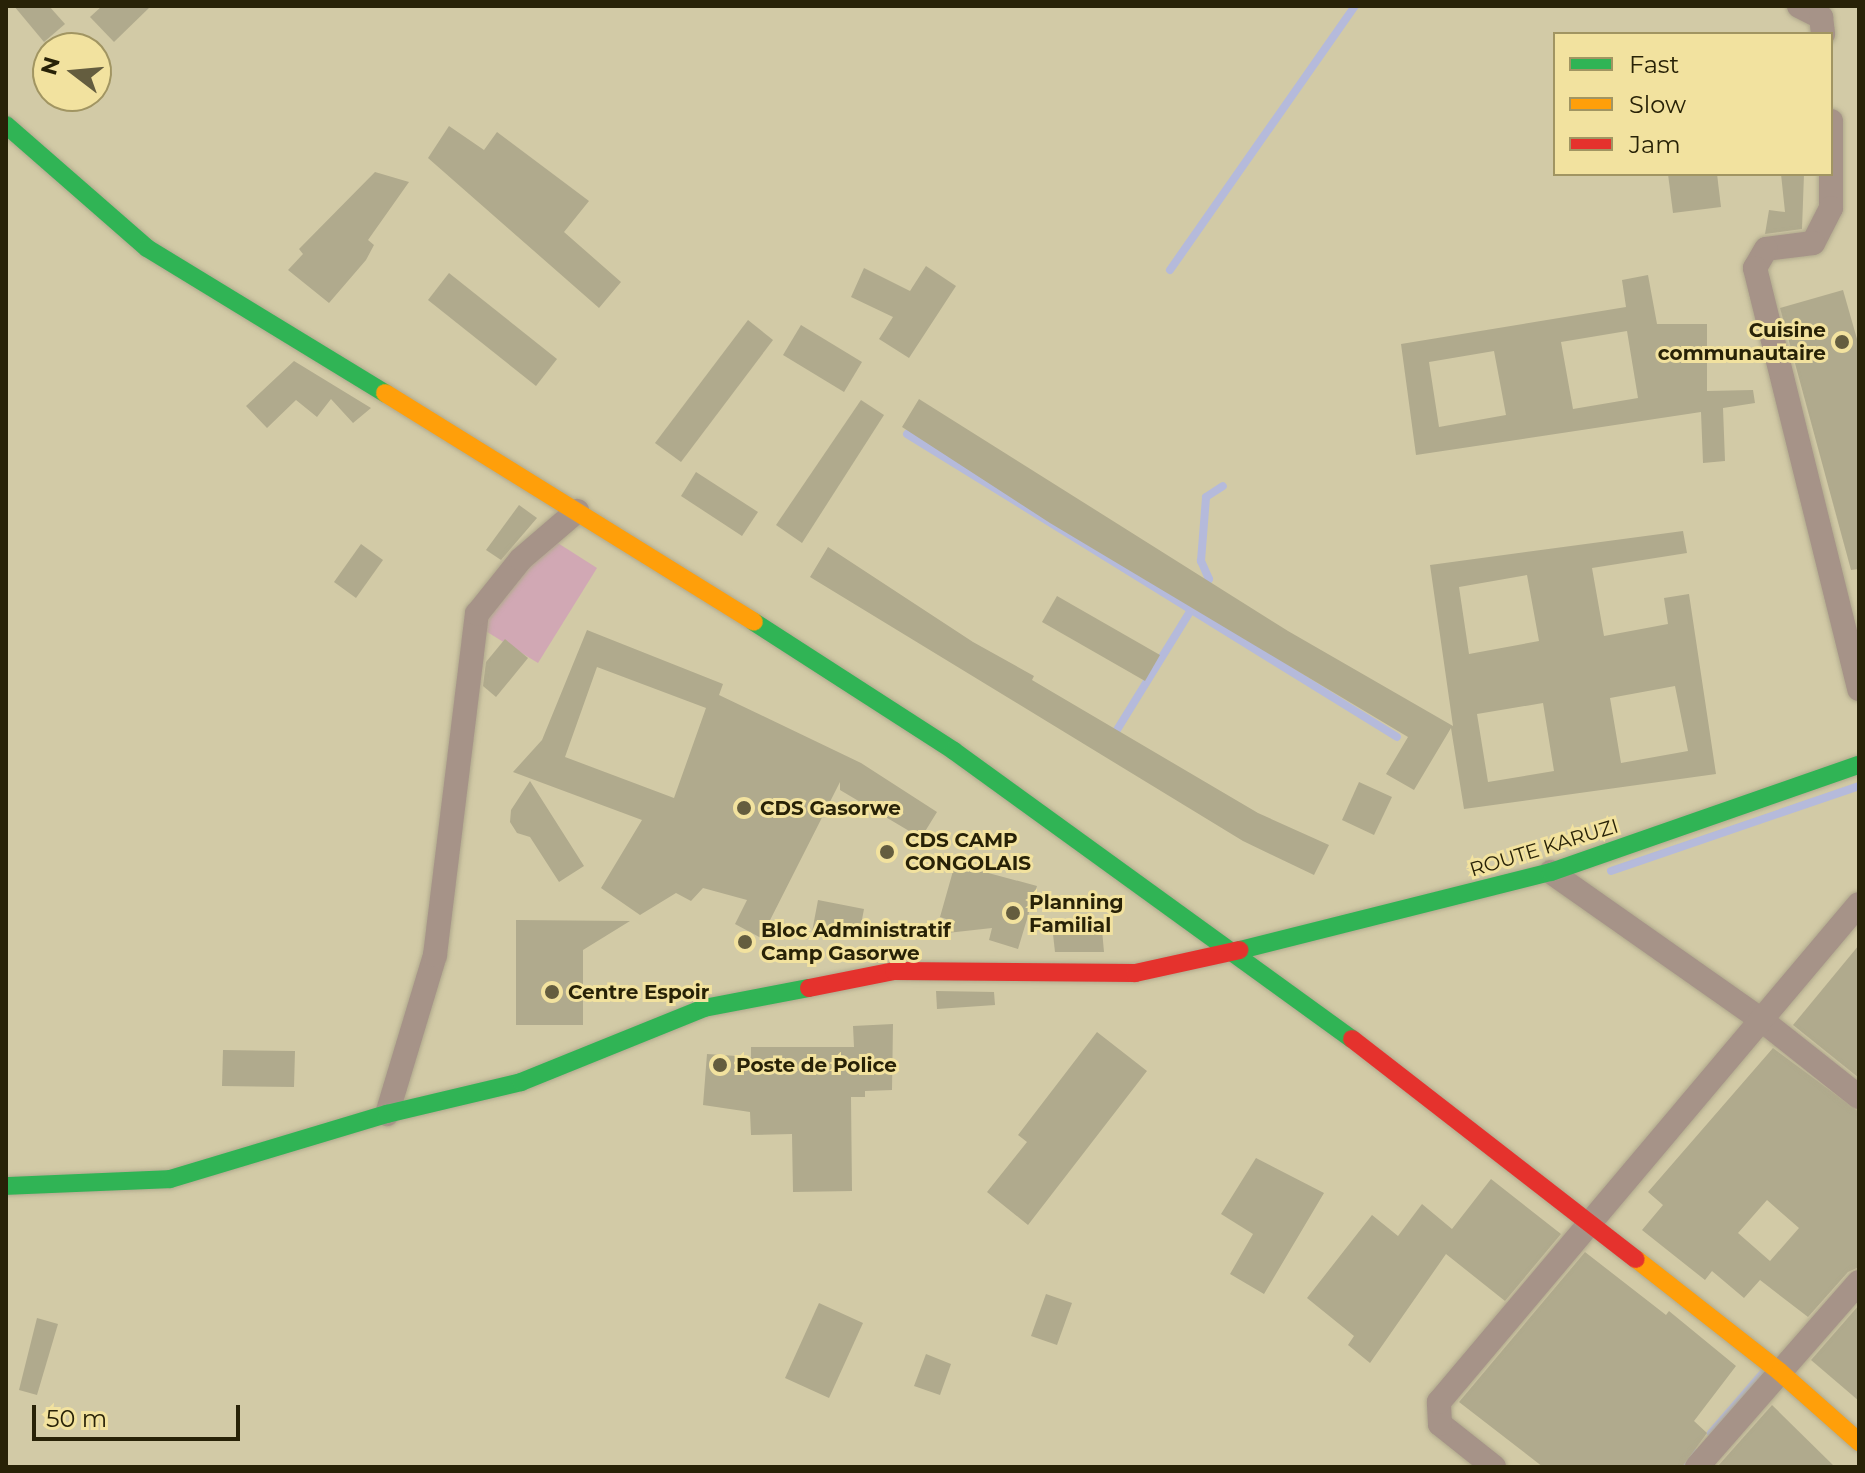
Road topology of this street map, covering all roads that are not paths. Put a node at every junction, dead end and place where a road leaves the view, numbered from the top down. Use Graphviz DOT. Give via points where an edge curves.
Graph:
graph roads {
  1 [pos="1799,6"];
  2 [pos="1823,32"];
  3 [pos="6,125"];
  4 [pos="1831,176"];
  5 [pos="577,511"];
  6 [pos="1859,689"];
  7 [pos="1859,765"];
  8 [pos="1551,872"];
  9 [pos="1859,904"];
  10 [pos="1236,951"];
  11 [pos="1763,1021"];
  12 [pos="1859,1097"];
  13 [pos="387,1114"];
  14 [pos="6,1186"];
  15 [pos="1589,1219"];
  16 [pos="1859,1282"];
  17 [pos="1780,1372"];
  18 [pos="1859,1442"];
  19 [pos="1494,1467"];
  20 [pos="1697,1467"];
  1 -- 2 [label="street" via="1821,17"];
  3 -- 5 [label="street" via="147,248"];
  4 -- 6 [label="street" via="1831,208 1813,243 1766,249 1755,268"];
  5 -- 10 [label="street" via="954,751"];
  5 -- 13 [label="street" via="521,559 477,614 435,955"];
  7 -- 8 [label="street, ROUTE KARUZI"];
  8 -- 10 [label="street, ROUTE KARUZI"];
  8 -- 11 [label="street"];
  9 -- 11 [label="street"];
  10 -- 13 [label="street, ROUTE KARUZI" via="1135,973 894,971 704,1008 521,1082"];
  10 -- 15 [label="street"];
  11 -- 12 [label="street"];
  11 -- 15 [label="street"];
  13 -- 14 [label="street, ROUTE KARUZI" via="170,1179"];
  15 -- 17 [label="street"];
  15 -- 19 [label="street" via="1439,1402 1440,1424"];
  16 -- 17 [label="street"];
  17 -- 18 [label="street"];
  17 -- 20 [label="street"];
}
